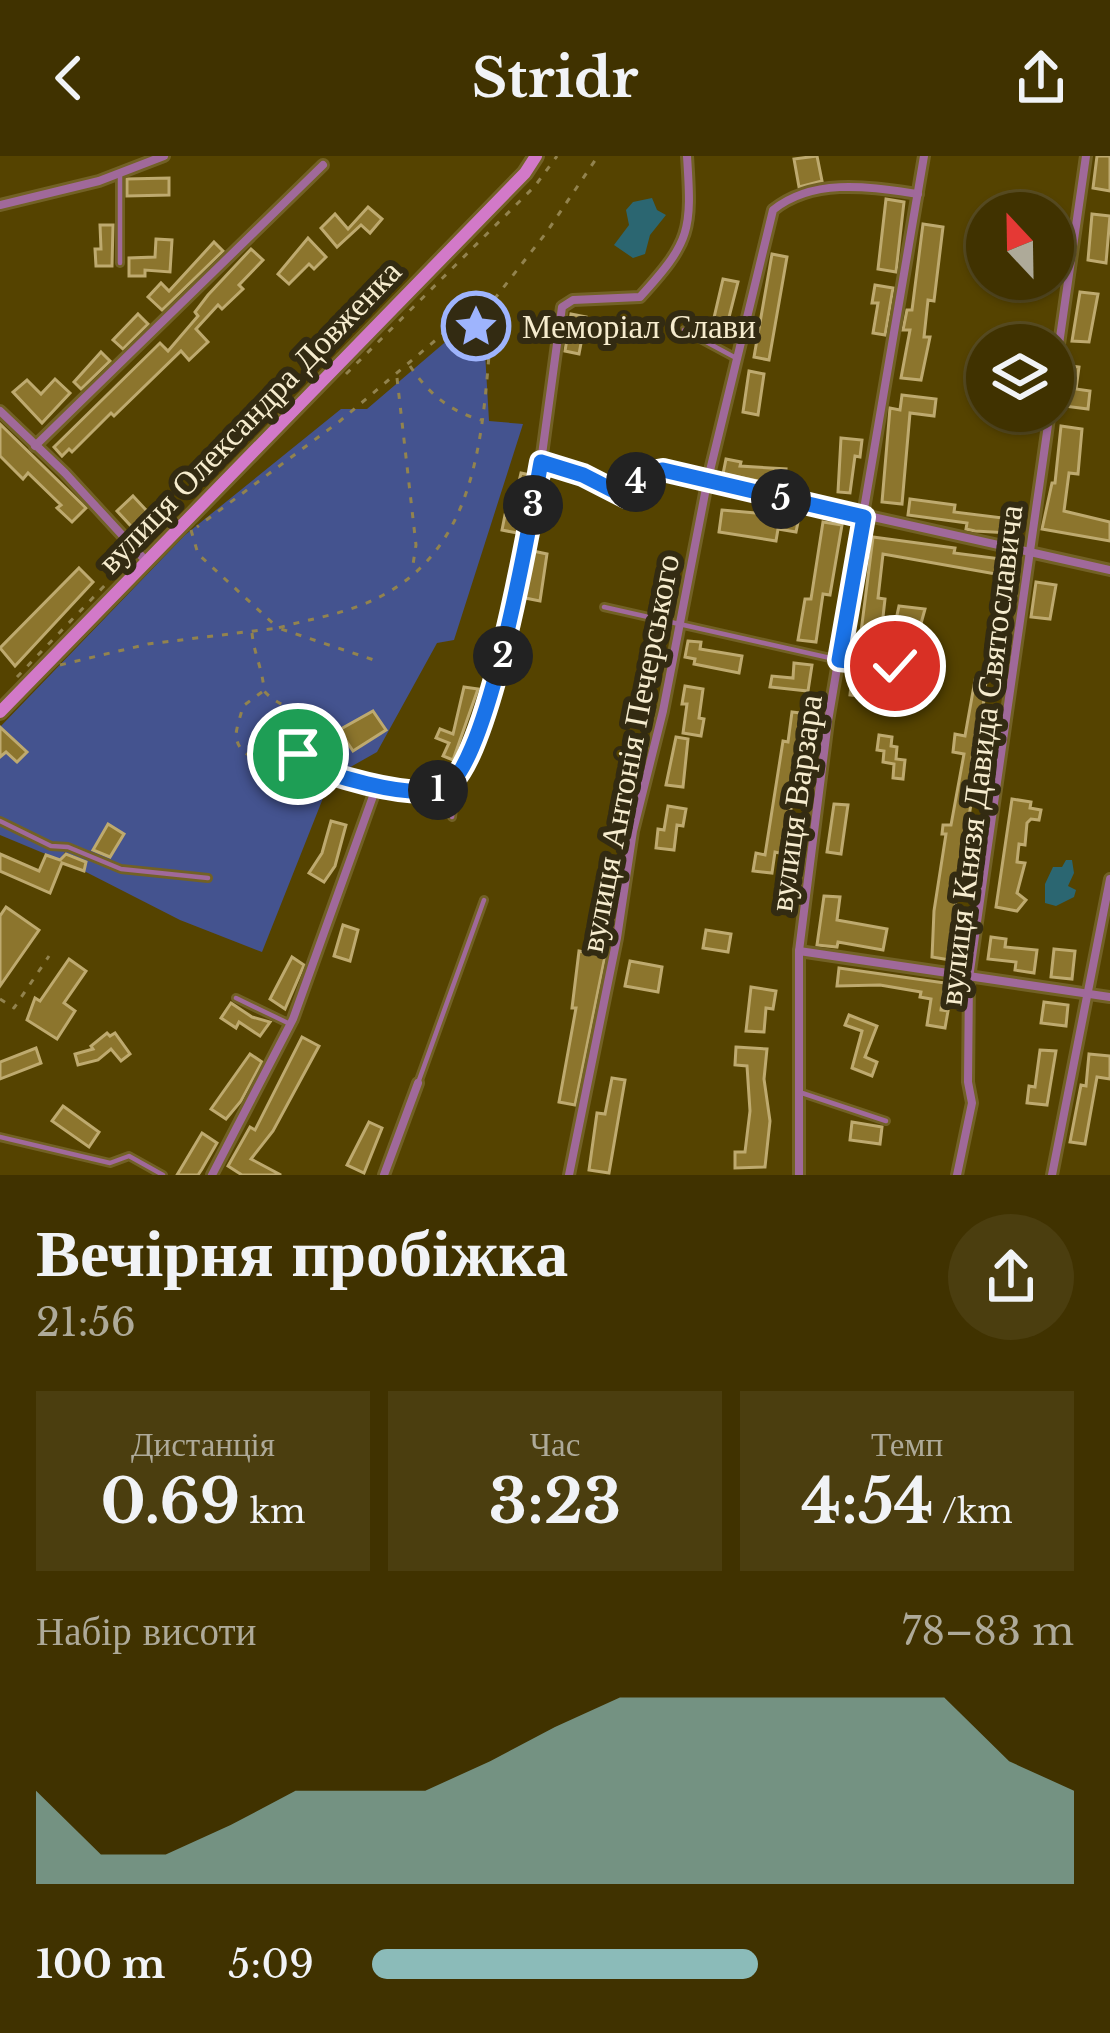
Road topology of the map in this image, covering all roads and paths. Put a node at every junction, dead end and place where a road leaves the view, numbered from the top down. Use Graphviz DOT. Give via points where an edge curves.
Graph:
graph roads {
  1 [pos="164,156"];
  2 [pos="536,156"];
  3 [pos="598,156"];
  4 [pos="687,156"];
  5 [pos="924,156"];
  6 [pos="1086,156"];
  7 [pos="323,164"];
  8 [pos="120,173"];
  9 [pos="918,194"];
  10 [pos="0,205"];
  11 [pos="120,263"];
  12 [pos="484,313"];
  13 [pos="1062,324"];
  14 [pos="684,331"];
  15 [pos="736,358"];
  16 [pos="409,365"];
  17 [pos="397,376"];
  18 [pos="0,411"];
  19 [pos="483,421"];
  20 [pos="1047,432"];
  21 [pos="35,446"];
  22 [pos="541,462"];
  23 [pos="707,483"];
  24 [pos="864,517"];
  25 [pos="1030,552"];
  26 [pos="142,556"];
  27 [pos="1110,570"];
  28 [pos="411,573"];
  29 [pos="604,607"];
  30 [pos="679,626"];
  31 [pos="278,628"];
  32 [pos="252,631"];
  33 [pos="902,647"];
  34 [pos="374,660"];
  35 [pos="839,660"];
  36 [pos="57,667"];
  37 [pos="16,679"];
  38 [pos="264,691"];
  39 [pos="0,712"];
  40 [pos="314,741"];
  41 [pos="296,761"];
  42 [pos="330,775"];
  43 [pos="457,777"];
  44 [pos="377,785"];
  45 [pos="452,818"];
  46 [pos="0,821"];
  47 [pos="208,878"];
  48 [pos="1110,879"];
  49 [pos="484,899"];
  50 [pos="799,951"];
  51 [pos="50,956"];
  52 [pos="969,978"];
  53 [pos="1088,992"];
  54 [pos="1110,997"];
  55 [pos="236,998"];
  56 [pos="0,999"];
  57 [pos="290,1024"];
  58 [pos="418,1083"];
  59 [pos="799,1092"];
  60 [pos="886,1120"];
  61 [pos="0,1137"];
  62 [pos="163,1175"];
  63 [pos="212,1175"];
  64 [pos="384,1175"];
  65 [pos="569,1175"];
  66 [pos="799,1175"];
  67 [pos="957,1175"];
  68 [pos="1052,1175"];
  1 -- 8 [label="street"];
  2 -- 26 [label="main road, вулиця Олександра Довженка"];
  3 -- 12 [label="path"];
  4 -- 22 [label="street" via="688,233 667,267 640,297 562,307"];
  5 -- 9 [label="street, вулиця Варзара"];
  6 -- 13 [label="street"];
  7 -- 21 [label="street"];
  8 -- 10 [label="street"];
  8 -- 11 [label="lane"];
  9 -- 15 [label="street, вулиця Антонія Печерського" via="857,186 793,194 773,210"];
  9 -- 24 [label="street, вулиця Варзара"];
  12 -- 16 [label="path" via="476,306"];
  12 -- 19 [label="path" via="492,319"];
  14 -- 15 [label="lane"];
  15 -- 23 [label="street, вулиця Антонія Печерського"];
  16 -- 17 [label="path"];
  16 -- 19 [label="path" via="425,389"];
  17 -- 28 [label="path" via="416,545"];
  17 -- 31 [label="path" via="191,529 198,554"];
  18 -- 21 [label="street"];
  19 -- 28 [label="path" via="457,521"];
  20 -- 25 [label="street, вулиця Князя Давида Святославича"];
  21 -- 26 [label="street"];
  22 -- 23 [label="street" via="626,497 640,474 663,470"];
  22 -- 43 [label="street" via="507,643"];
  23 -- 24 [label="street"];
  23 -- 30 [label="street, вулиця Антонія Печерського"];
  24 -- 25 [label="street"];
  24 -- 35 [label="street, вулиця Варзара"];
  25 -- 27 [label="street"];
  25 -- 52 [label="street, вулиця Князя Давида Святославича"];
  26 -- 37 [label="path"];
  26 -- 39 [label="main road, вулиця Олександра Довженка"];
  28 -- 31 [label="path" via="362,605"];
  29 -- 30 [label="lane"];
  30 -- 35 [label="lane"];
  30 -- 65 [label="street, вулиця Антонія Печерського"];
  31 -- 32 [label="path"];
  31 -- 34 [label="path"];
  32 -- 36 [label="path" via="126,648"];
  32 -- 38 [label="path"];
  33 -- 35 [label="lane" via="895,666"];
  35 -- 50 [label="street, вулиця Варзара"];
  38 -- 40 [label="path" via="299,711"];
  38 -- 41 [label="path" via="243,706 241,750 257,760"];
  40 -- 41 [label="path"];
  40 -- 42 [label="path" via="336,754"];
  41 -- 42 [label="path"];
  42 -- 44 [label="street"];
  43 -- 44 [label="street" via="440,790"];
  43 -- 45 [label="lane"];
  44 -- 57 [label="street"];
  46 -- 47 [label="lane" via="122,869"];
  48 -- 53 [label="street"];
  49 -- 58 [label="lane"];
  50 -- 52 [label="street"];
  50 -- 59 [label="street, вулиця Варзара"];
  51 -- 56 [label="path" via="14,1008"];
  52 -- 53 [label="street"];
  52 -- 67 [label="street, вулиця Князя Давида Святославича" via="972,1103"];
  53 -- 54 [label="street"];
  53 -- 68 [label="street"];
  55 -- 57 [label="lane"];
  57 -- 63 [label="street"];
  58 -- 64 [label="street"];
  59 -- 60 [label="lane"];
  59 -- 66 [label="street, вулиця Варзара"];
  61 -- 62 [label="lane" via="110,1163 129,1156"];
}
